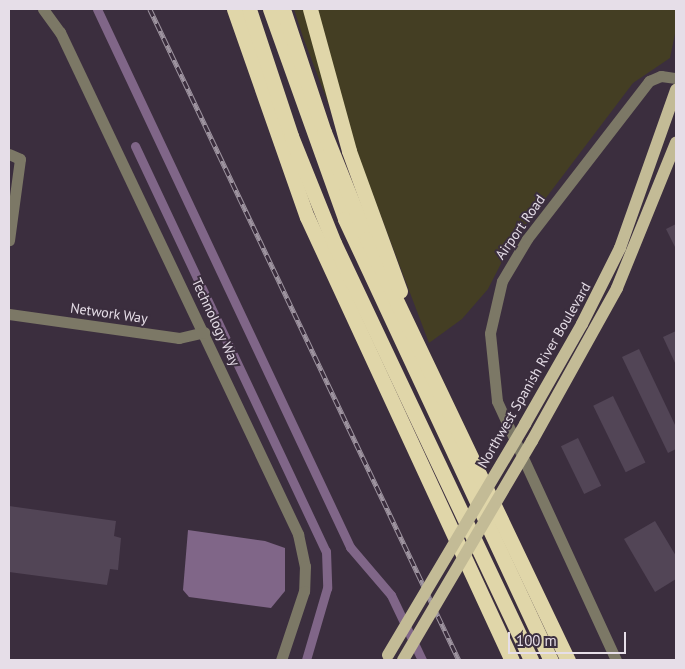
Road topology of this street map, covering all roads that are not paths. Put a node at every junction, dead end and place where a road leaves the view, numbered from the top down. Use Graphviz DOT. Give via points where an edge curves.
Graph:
graph roads {
  1 [pos="43,9"];
  2 [pos="234,9"];
  3 [pos="249,9"];
  4 [pos="270,9"];
  5 [pos="283,9"];
  6 [pos="310,9"];
  7 [pos="676,78"];
  8 [pos="676,90"];
  9 [pos="676,143"];
  10 [pos="14,155"];
  11 [pos="9,240"];
  12 [pos="9,314"];
  13 [pos="204,332"];
  14 [pos="415,340"];
  15 [pos="387,658"];
  16 [pos="281,660"];
  17 [pos="403,660"];
  18 [pos="512,660"];
  19 [pos="531,660"];
  20 [pos="551,660"];
  21 [pos="568,660"];
  22 [pos="616,660"];
  1 -- 13 [label="street, Technology Way" via="60,32"];
  2 -- 18 [label="highway" via="307,217"];
  3 -- 19 [label="highway" via="291,136 334,243"];
  4 -- 20 [label="highway" via="352,236"];
  5 -- 14 [label="highway" via="334,159"];
  6 -- 14 [label="highway" via="347,142"];
  7 -- 22 [label="street, Airport Road" via="661,76 649,81 527,239 502,282 490,334 497,401"];
  8 -- 15 [label="main road, Northwest Spanish River Boulevard, bridge" via="620,248 582,324"];
  9 -- 17 [label="main road, bridge" via="617,288 532,441"];
  10 -- 11 [label="street"];
  12 -- 13 [label="street, Network Way" via="179,338"];
  13 -- 16 [label="street, Technology Way" via="301,545 304,591"];
  14 -- 21 [label="highway"];
}
